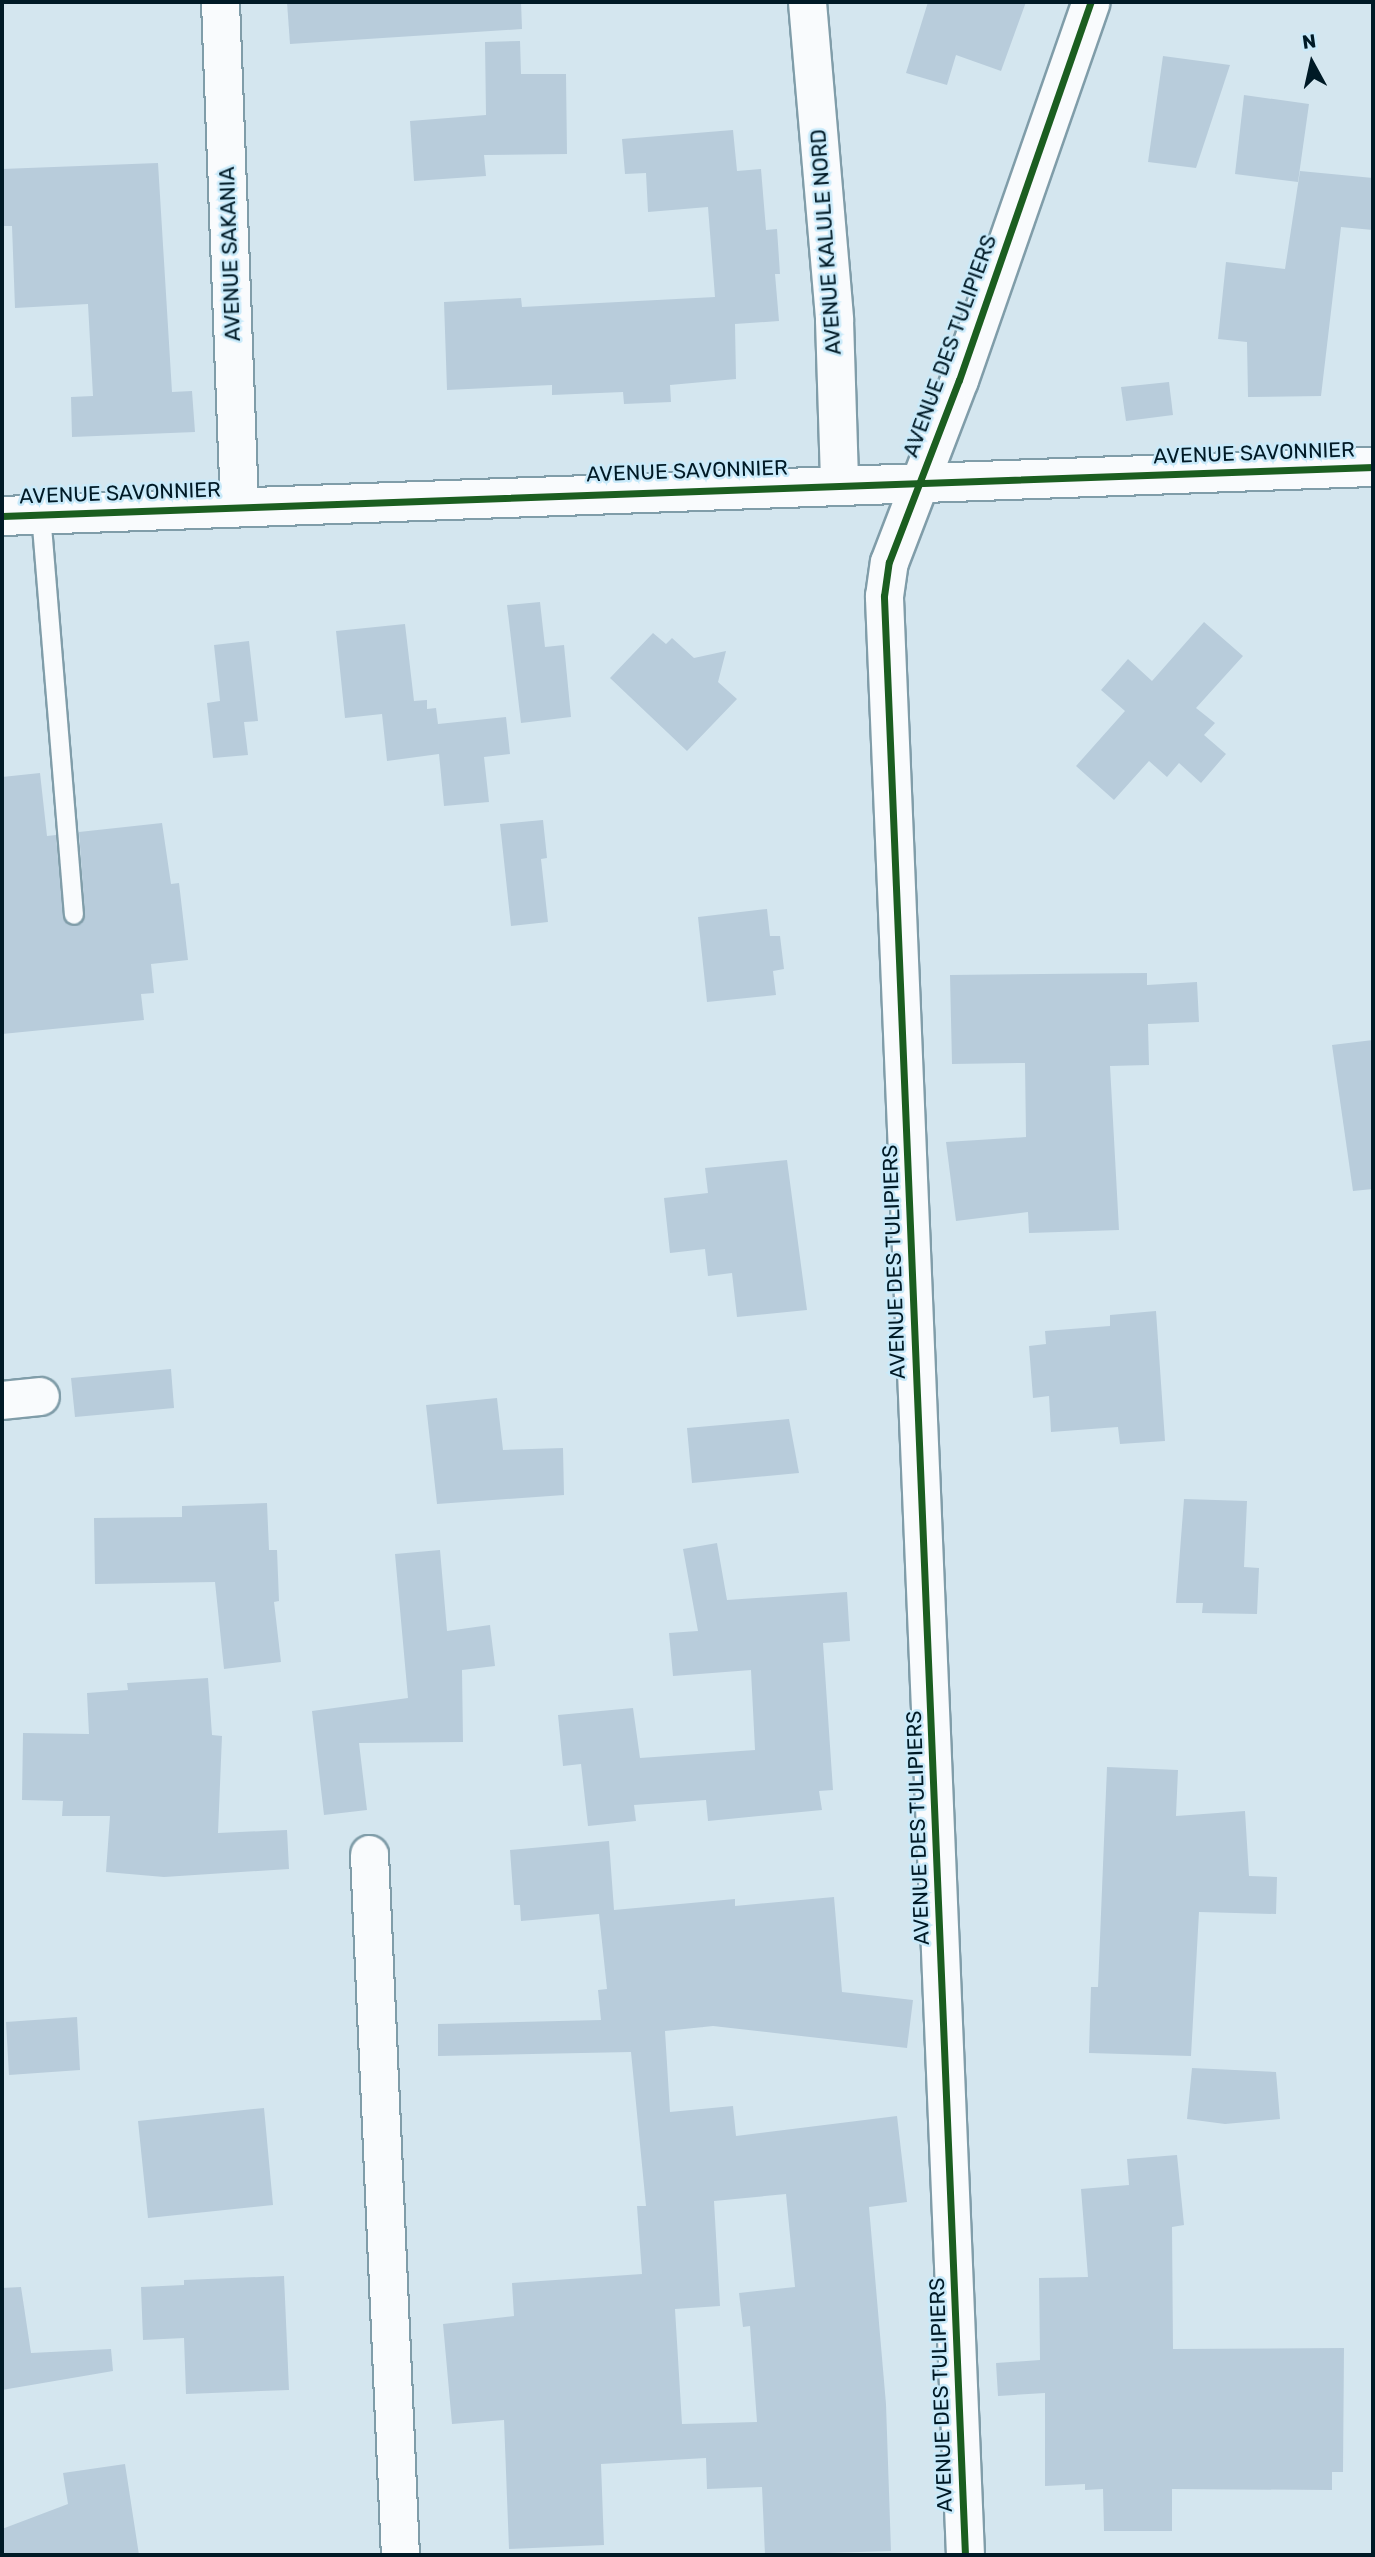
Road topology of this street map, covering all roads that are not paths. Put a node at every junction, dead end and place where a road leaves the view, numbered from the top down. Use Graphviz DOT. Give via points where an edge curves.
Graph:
graph roads {
  1 [pos="220,2"];
  2 [pos="807,2"];
  3 [pos="1091,2"];
  4 [pos="1373,467"];
  5 [pos="918,481"];
  6 [pos="839,483"];
  7 [pos="239,506"];
  8 [pos="41,514"];
  9 [pos="2,516"];
  10 [pos="74,915"];
  11 [pos="40,1396"];
  12 [pos="2,1400"];
  13 [pos="369,1854"];
  14 [pos="400,2555"];
  15 [pos="965,2555"];
  1 -- 7 [label="street, AVENUE SAKANIA"];
  2 -- 6 [label="street, AVENUE KALULE NORD" via="834,320"];
  3 -- 5 [label="street, AVENUE DES TULIPIERS" via="959,380"];
  4 -- 5 [label="street, AVENUE SAVONNIER"];
  5 -- 6 [label="street, AVENUE SAVONNIER"];
  5 -- 15 [label="street, AVENUE DES TULIPIERS" via="889,562 884,596"];
  6 -- 7 [label="street, AVENUE SAVONNIER"];
  7 -- 8 [label="street, AVENUE SAVONNIER"];
  8 -- 9 [label="street, AVENUE SAVONNIER"];
  8 -- 10 [label="lane"];
  11 -- 12 [label="street"];
  13 -- 14 [label="street"];
}
